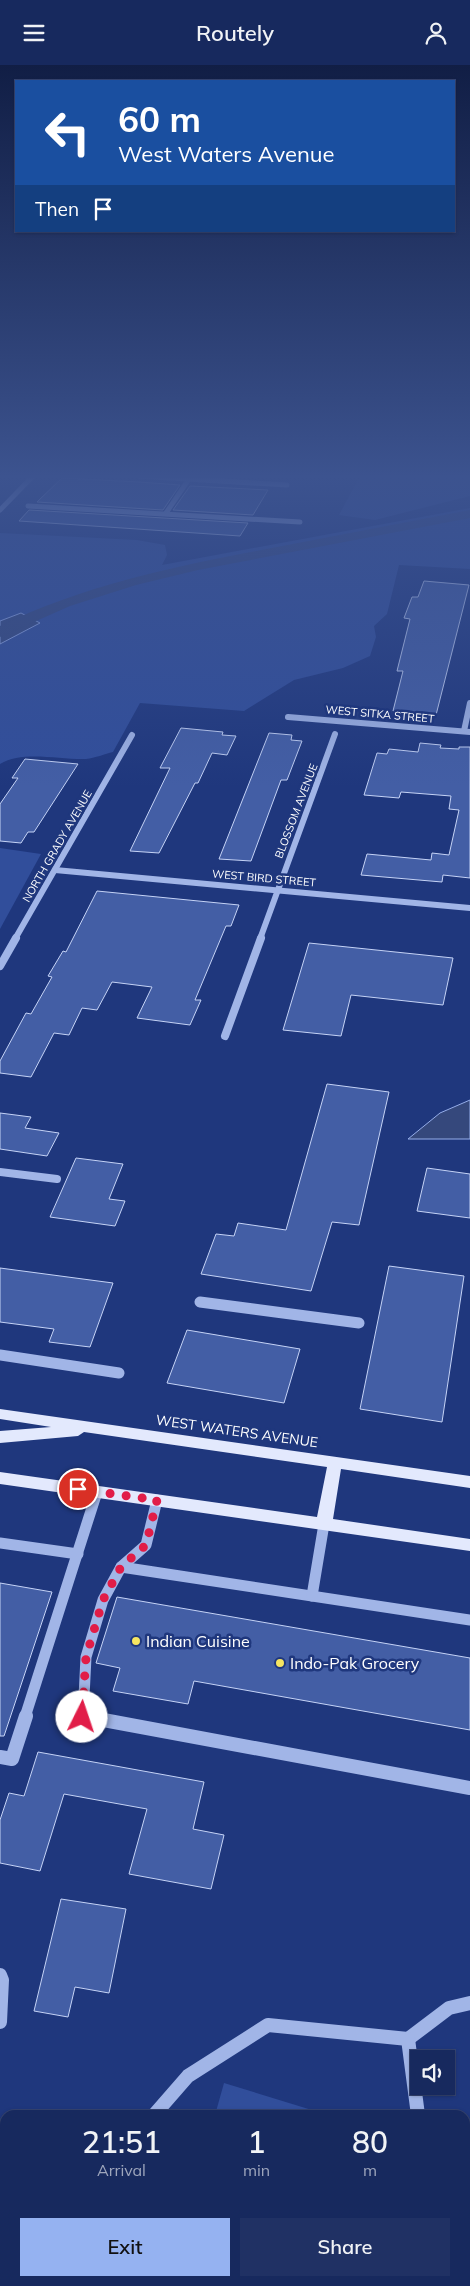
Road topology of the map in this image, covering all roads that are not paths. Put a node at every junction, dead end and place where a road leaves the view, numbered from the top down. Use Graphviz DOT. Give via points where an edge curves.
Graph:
graph roads {
  1 [pos="470,703"];
  2 [pos="288,717"];
  3 [pos="467,731"];
  4 [pos="335,734"];
  5 [pos="132,735"];
  6 [pos="55,870"];
  7 [pos="277,889"];
  8 [pos="470,908"];
  9 [pos="0,966"];
  10 [pos="225,1036"];
  11 [pos="0,1172"];
  12 [pos="57,1179"];
  13 [pos="200,1302"];
  14 [pos="359,1323"];
  15 [pos="0,1355"];
  16 [pos="119,1373"];
  17 [pos="0,1413"];
  18 [pos="98,1428"];
  19 [pos="0,1437"];
  20 [pos="335,1463"];
  21 [pos="0,1477"];
  22 [pos="470,1482"];
  23 [pos="97,1491"];
  24 [pos="157,1500"];
  25 [pos="324,1524"];
  26 [pos="0,1543"];
  27 [pos="470,1545"];
  28 [pos="78,1554"];
  29 [pos="121,1567"];
  30 [pos="312,1596"];
  31 [pos="470,1620"];
  32 [pos="0,1757"];
  33 [pos="470,1788"];
  34 [pos="0,1975"];
  35 [pos="470,2003"];
  36 [pos="0,2023"];
  37 [pos="408,2039"];
  38 [pos="158,2110"];
  39 [pos="417,2110"];
  1 -- 3 [label="street"];
  2 -- 3 [label="street, WEST SITKA STREET"];
  4 -- 7 [label="street, BLOSSOM AVENUE"];
  5 -- 6 [label="street, NORTH GRADY AVENUE"];
  6 -- 7 [label="street, WEST BIRD STREET"];
  6 -- 9 [label="street, NORTH GRADY AVENUE"];
  7 -- 8 [label="street, WEST BIRD STREET"];
  7 -- 10 [label="street, BLOSSOM AVENUE"];
  11 -- 12 [label="street"];
  13 -- 14 [label="street"];
  15 -- 16 [label="street"];
  17 -- 18 [label="main road, WEST WATERS AVENUE"];
  18 -- 19 [label="main road"];
  18 -- 20 [label="main road, WEST WATERS AVENUE"];
  20 -- 22 [label="main road, WEST WATERS AVENUE"];
  20 -- 25 [label="main road"];
  21 -- 23 [label="main road"];
  23 -- 24 [label="main road"];
  23 -- 28 [label="lane"];
  24 -- 25 [label="main road"];
  24 -- 29 [label="street" via="146,1545"];
  25 -- 27 [label="main road"];
  25 -- 30 [label="lane"];
  26 -- 28 [label="street"];
  28 -- 32 [label="lane" via="12,1759"];
  29 -- 30 [label="street"];
  29 -- 33 [label="lane" via="103,1600 86,1657 82,1717"];
  30 -- 31 [label="street"];
  34 -- 36 [label="street"];
  35 -- 37 [label="street" via="449,2008"];
  37 -- 38 [label="street" via="268,2025 188,2076"];
  37 -- 39 [label="street"];
}
